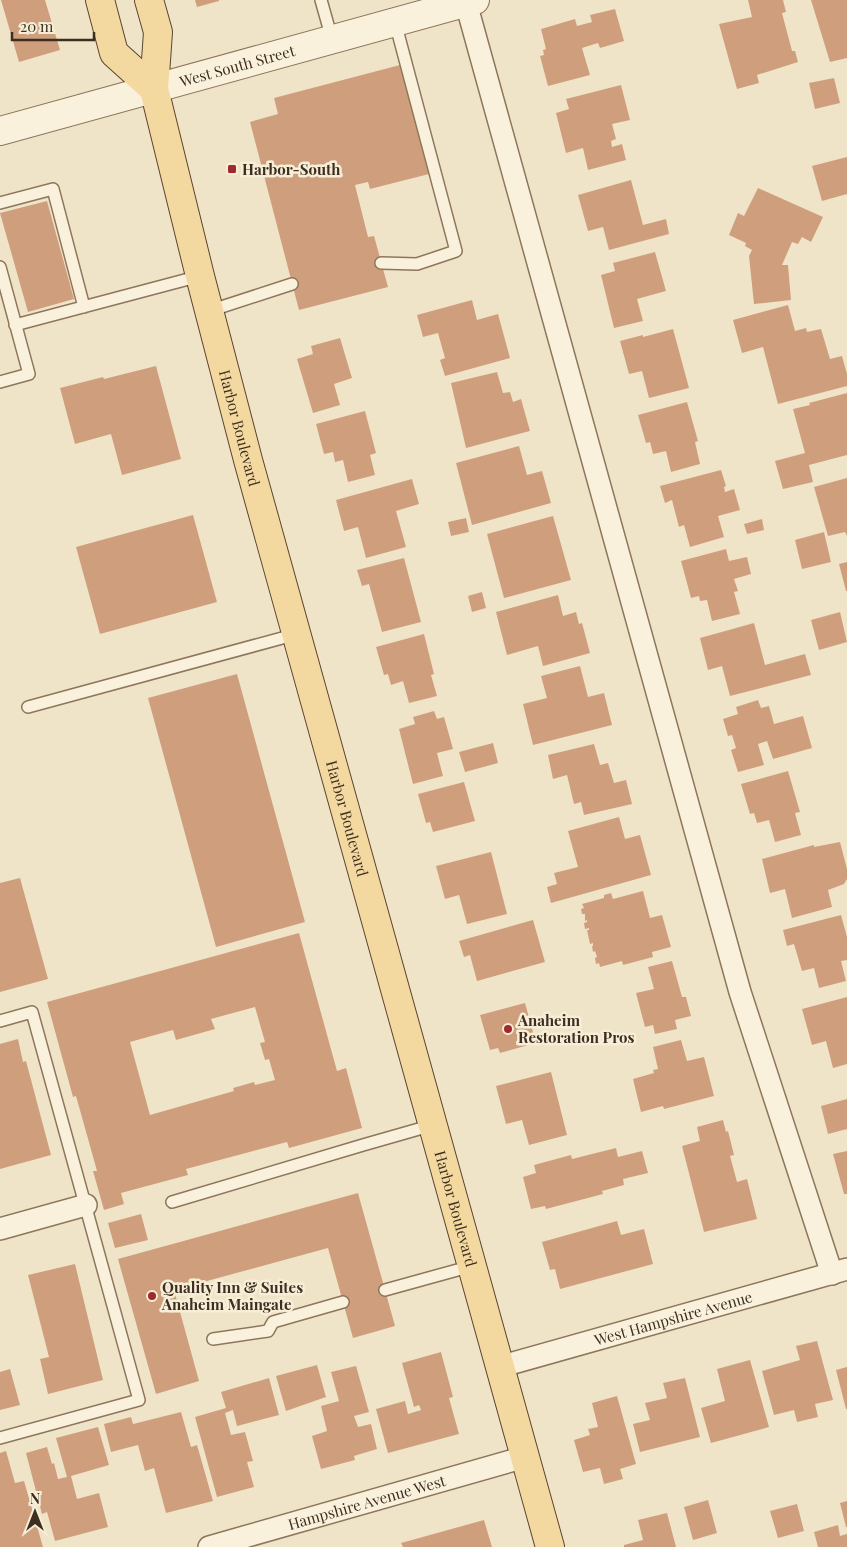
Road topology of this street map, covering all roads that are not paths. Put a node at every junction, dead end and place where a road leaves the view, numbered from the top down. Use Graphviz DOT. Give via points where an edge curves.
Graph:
graph roads {
  1 [pos="100,0"];
  2 [pos="149,0"];
  3 [pos="321,0"];
  4 [pos="470,1"];
  5 [pos="395,22"];
  6 [pos="332,39"];
  7 [pos="154,88"];
  8 [pos="0,131"];
  9 [pos="0,203"];
  10 [pos="381,263"];
  11 [pos="0,267"];
  12 [pos="200,276"];
  13 [pos="292,284"];
  14 [pos="84,307"];
  15 [pos="209,311"];
  16 [pos="15,325"];
  17 [pos="0,382"];
  18 [pos="297,634"];
  19 [pos="28,707"];
  20 [pos="0,1021"];
  21 [pos="433,1126"];
  22 [pos="172,1202"];
  23 [pos="86,1206"];
  24 [pos="0,1229"];
  25 [pos="472,1266"];
  26 [pos="839,1271"];
  27 [pos="385,1290"];
  28 [pos="343,1302"];
  29 [pos="213,1339"];
  30 [pos="499,1367"];
  31 [pos="0,1438"];
  32 [pos="525,1457"];
  33 [pos="209,1547"];
  34 [pos="550,1547"];
  1 -- 7 [label="main road" via="114,53"];
  2 -- 7 [label="main road, Harbor Boulevard" via="158,32"];
  3 -- 6 [label="lane"];
  4 -- 5 [label="street, West South Street"];
  4 -- 26 [label="street" via="740,992"];
  5 -- 6 [label="street, West South Street"];
  5 -- 10 [label="lane" via="456,251 417,264"];
  6 -- 7 [label="street, West South Street"];
  7 -- 8 [label="street, West South Street"];
  7 -- 12 [label="main road, Harbor Boulevard"];
  9 -- 14 [label="lane" via="53,189"];
  11 -- 16 [label="lane"];
  12 -- 14 [label="lane"];
  12 -- 15 [label="main road, Harbor Boulevard"];
  13 -- 15 [label="lane"];
  14 -- 16 [label="lane"];
  15 -- 18 [label="main road, Harbor Boulevard"];
  16 -- 17 [label="lane" via="29,374"];
  18 -- 19 [label="lane"];
  18 -- 21 [label="main road, Harbor Boulevard"];
  20 -- 23 [label="lane" via="32,1012"];
  21 -- 22 [label="lane"];
  21 -- 25 [label="main road, Harbor Boulevard"];
  23 -- 24 [label="street"];
  23 -- 31 [label="lane" via="139,1400"];
  25 -- 27 [label="lane"];
  25 -- 30 [label="main road, Harbor Boulevard"];
  26 -- 30 [label="street, West Hampshire Avenue"];
  28 -- 29 [label="lane" via="273,1322 268,1331"];
  30 -- 32 [label="main road, Harbor Boulevard"];
  32 -- 33 [label="street, Hampshire Avenue West"];
  32 -- 34 [label="main road, Harbor Boulevard"];
}
